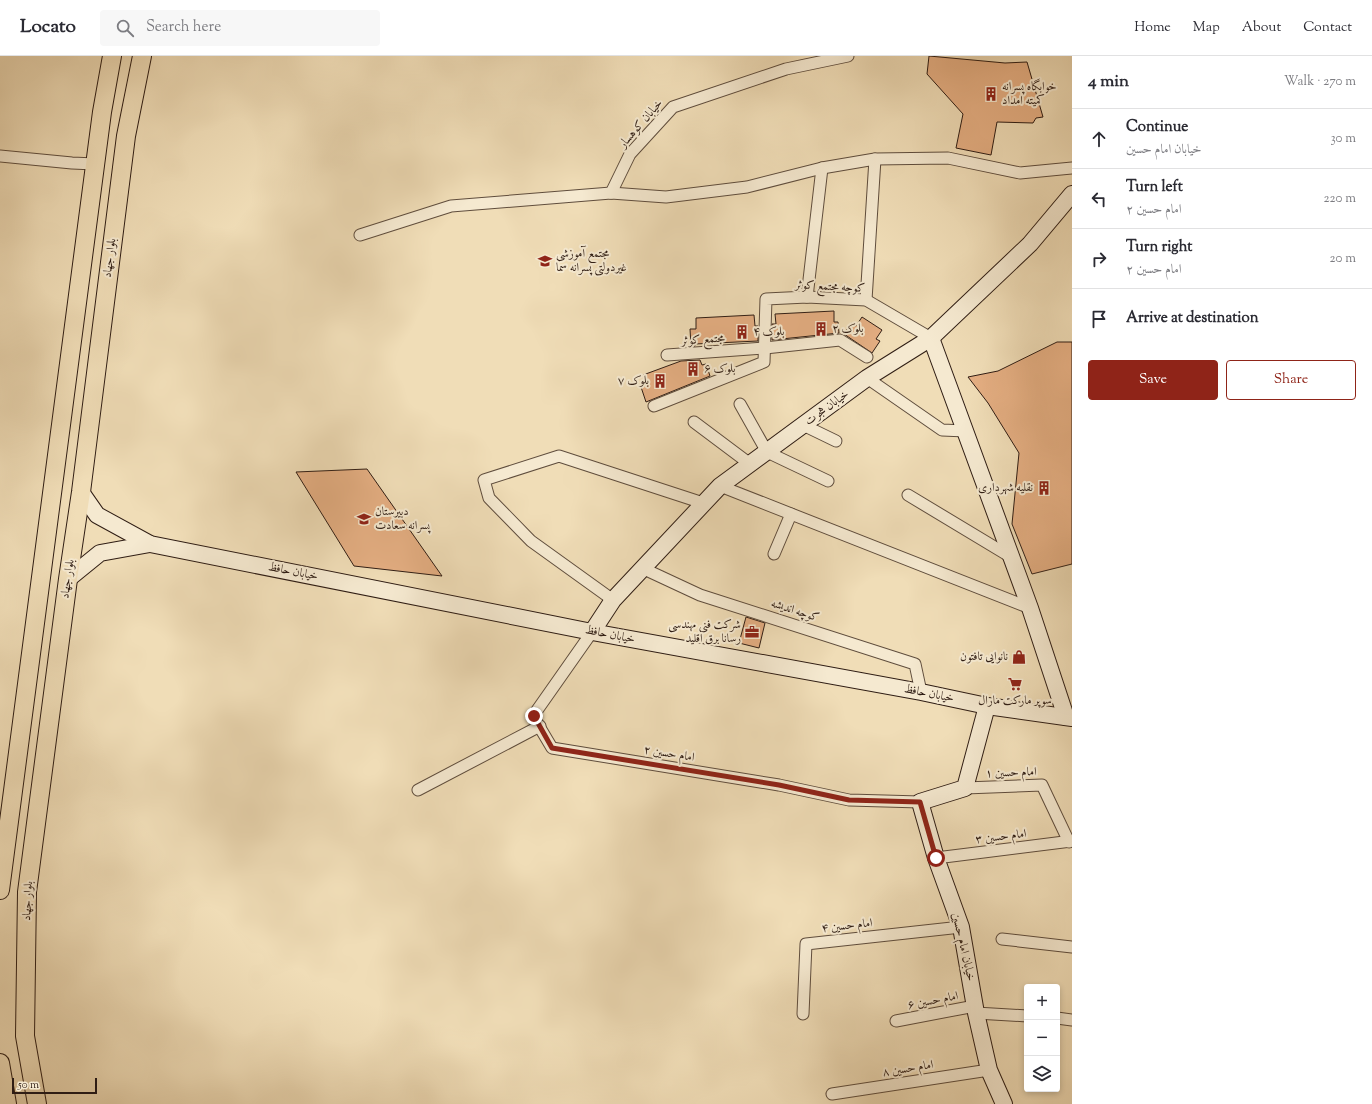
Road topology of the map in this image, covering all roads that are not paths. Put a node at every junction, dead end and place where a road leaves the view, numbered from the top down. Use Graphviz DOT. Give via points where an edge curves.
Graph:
graph roads {
  1 [pos="112,56"];
  2 [pos="142,56"];
  3 [pos="848,56"];
  4 [pos="0,156"];
  5 [pos="875,159"];
  6 [pos="95,164"];
  7 [pos="822,168"];
  8 [pos="1072,168"];
  9 [pos="611,193"];
  10 [pos="1072,194"];
  11 [pos="360,234"];
  12 [pos="807,297"];
  13 [pos="866,300"];
  14 [pos="931,338"];
  15 [pos="765,348"];
  16 [pos="667,355"];
  17 [pos="867,357"];
  18 [pos="867,378"];
  19 [pos="740,404"];
  20 [pos="654,406"];
  21 [pos="694,422"];
  22 [pos="803,425"];
  23 [pos="966,431"];
  24 [pos="836,441"];
  25 [pos="767,452"];
  26 [pos="750,464"];
  27 [pos="828,481"];
  28 [pos="720,486"];
  29 [pos="81,492"];
  30 [pos="908,495"];
  31 [pos="704,503"];
  32 [pos="791,514"];
  33 [pos="150,544"];
  34 [pos="774,554"];
  35 [pos="1012,557"];
  36 [pos="642,568"];
  37 [pos="68,579"];
  38 [pos="613,600"];
  39 [pos="1030,608"];
  40 [pos="592,632"];
  41 [pos="921,692"];
  42 [pos="987,706"];
  43 [pos="1069,717"];
  44 [pos="540,726"];
  45 [pos="965,788"];
  46 [pos="418,790"];
  47 [pos="920,802"];
  48 [pos="1071,842"];
  49 [pos="936,858"];
  50 [pos="0,890"];
  51 [pos="961,927"];
  52 [pos="1002,939"];
  53 [pos="1072,947"];
  54 [pos="976,1009"];
  55 [pos="803,1014"];
  56 [pos="1024,1016"];
  57 [pos="1060,1018"];
  58 [pos="1072,1020"];
  59 [pos="896,1021"];
  60 [pos="0,1063"];
  61 [pos="989,1070"];
  62 [pos="832,1094"];
  63 [pos="7,1104"];
  64 [pos="37,1104"];
  65 [pos="1004,1104"];
  1 -- 6 [label="main road"];
  2 -- 29 [label="main road, بلوار جهاد" via="126,136"];
  3 -- 9 [label="street, خیابان کوهسار" via="786,69 673,106 630,154"];
  4 -- 6 [label="street"];
  5 -- 7 [label="street"];
  5 -- 8 [label="street" via="948,158 1020,173"];
  5 -- 13 [label="street"];
  6 -- 50 [label="main road"];
  7 -- 9 [label="street" via="747,187 666,197"];
  7 -- 12 [label="street"];
  9 -- 11 [label="street" via="451,206"];
  10 -- 14 [label="street, خیابان هجرت" via="1030,244"];
  12 -- 13 [label="street, کوچه مجتمع کوثر"];
  12 -- 15 [label="street, کوچه مجتمع کوثر" via="766,299"];
  13 -- 14 [label="street, کوچه مجتمع کوثر"];
  14 -- 18 [label="street, خیابان هجرت"];
  14 -- 23 [label="street"];
  15 -- 16 [label="street, مجتمع کوثر"];
  15 -- 17 [label="street, مجتمع کوثر" via="840,340"];
  15 -- 20 [label="street" via="764,362"];
  18 -- 22 [label="street, خیابان هجرت"];
  18 -- 23 [label="street" via="942,430"];
  19 -- 25 [label="street"];
  21 -- 26 [label="street"];
  22 -- 24 [label="street"];
  22 -- 25 [label="street, خیابان هجرت"];
  23 -- 35 [label="street"];
  25 -- 26 [label="street, خیابان هجرت"];
  25 -- 27 [label="street"];
  26 -- 28 [label="street, خیابان هجرت"];
  28 -- 31 [label="street, خیابان هجرت"];
  28 -- 32 [label="street"];
  29 -- 33 [label="street" via="97,515"];
  29 -- 37 [label="main road, بلوار جهاد"];
  30 -- 35 [label="street"];
  31 -- 36 [label="street, خیابان هجرت"];
  31 -- 38 [label="street" via="559,456 484,480 489,498 531,541"];
  32 -- 34 [label="street"];
  32 -- 39 [label="street"];
  33 -- 37 [label="street" via="100,553"];
  33 -- 40 [label="street, خیابان حافظ"];
  35 -- 39 [label="street"];
  36 -- 38 [label="street, خیابان هجرت"];
  36 -- 41 [label="street, کوچه اندیشه" via="700,595 915,664"];
  37 -- 64 [label="main road, بلوار جهاد" via="27,892 25,1036"];
  38 -- 40 [label="street, خیابان هجرت"];
  39 -- 43 [label="street"];
  40 -- 41 [label="street, خیابان حافظ"];
  40 -- 44 [label="street, امام حسین ۲" via="534,716"];
  41 -- 42 [label="street, خیابان حافظ"];
  42 -- 43 [label="street, خیابان حافظ"];
  42 -- 45 [label="street"];
  44 -- 46 [label="street"];
  44 -- 47 [label="street, امام حسین ۲" via="552,748 779,785 849,800"];
  45 -- 47 [label="street"];
  45 -- 48 [label="street, امام حسین ۱" via="1042,785"];
  47 -- 49 [label="street, خیابان امام حسین"];
  48 -- 49 [label="street, امام حسین ۳"];
  49 -- 51 [label="street, خیابان امام حسین"];
  51 -- 54 [label="street, خیابان امام حسین"];
  51 -- 55 [label="street, امام حسین ۴" via="806,944"];
  52 -- 53 [label="street"];
  54 -- 56 [label="street, امام حسین ۶"];
  54 -- 59 [label="street, امام حسین ۶"];
  54 -- 61 [label="street, خیابان امام حسین"];
  57 -- 58 [label="street"];
  60 -- 63 [label="main road"];
  61 -- 62 [label="street, امام حسین ۸"];
  61 -- 65 [label="street, خیابان امام حسین"];
}
